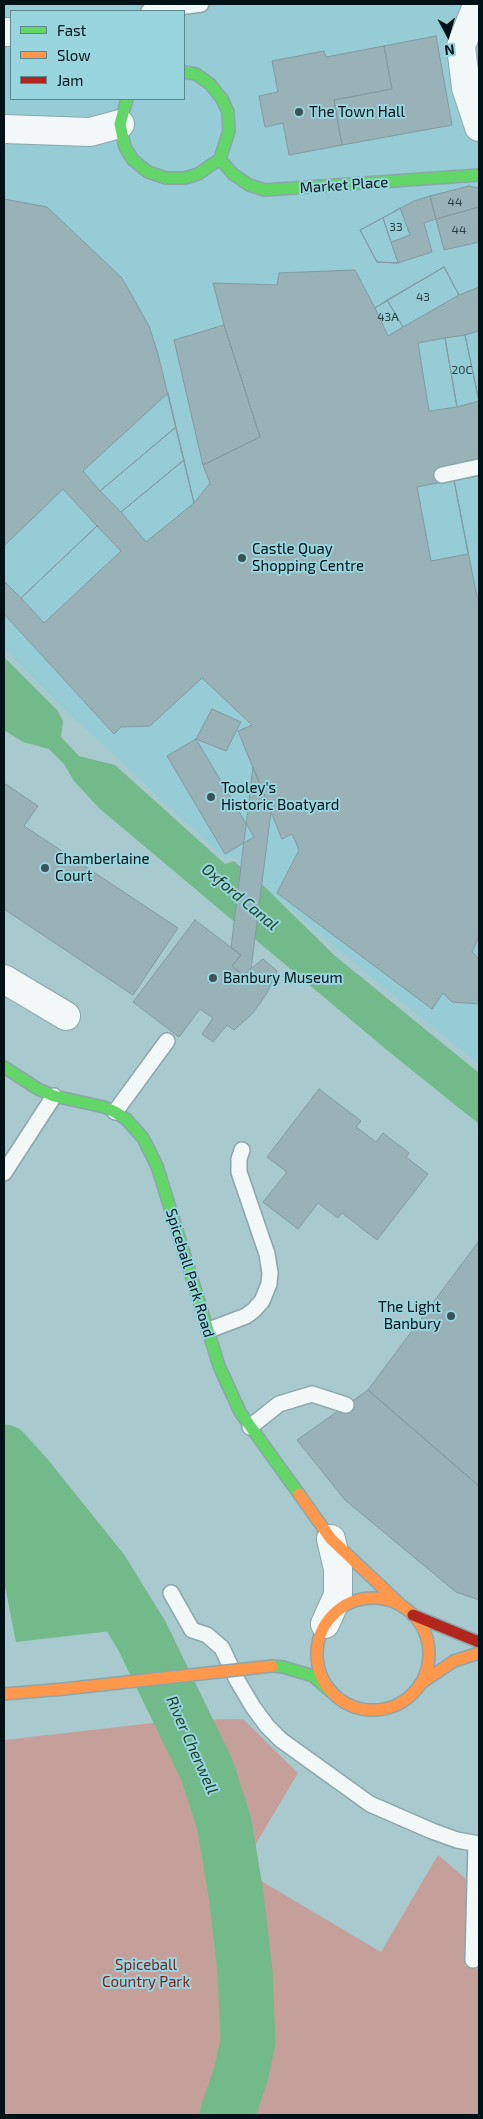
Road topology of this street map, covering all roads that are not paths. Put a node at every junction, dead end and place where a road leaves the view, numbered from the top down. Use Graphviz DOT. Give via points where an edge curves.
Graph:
graph roads {
  1 [pos="202,4"];
  2 [pos="479,9"];
  3 [pos="157,10"];
  4 [pos="185,72"];
  5 [pos="127,100"];
  6 [pos="120,124"];
  7 [pos="479,126"];
  8 [pos="4,129"];
  9 [pos="220,159"];
  10 [pos="479,175"];
  11 [pos="479,467"];
  12 [pos="442,475"];
  13 [pos="4,978"];
  14 [pos="66,1016"];
  15 [pos="167,1041"];
  16 [pos="4,1067"];
  17 [pos="54,1096"];
  18 [pos="115,1112"];
  19 [pos="242,1150"];
  20 [pos="4,1173"];
  21 [pos="209,1330"];
  22 [pos="346,1405"];
  23 [pos="250,1426"];
  24 [pos="330,1539"];
  25 [pos="171,1593"];
  26 [pos="402,1606"];
  27 [pos="413,1615"];
  28 [pos="318,1634"];
  29 [pos="479,1642"];
  30 [pos="479,1653"];
  31 [pos="286,1658"];
  32 [pos="272,1666"];
  33 [pos="420,1684"];
  34 [pos="4,1694"];
  35 [pos="337,1697"];
  36 [pos="477,1844"];
  37 [pos="477,1920"];
  38 [pos="473,1960"];
  1 -- 3 [label="lane"];
  2 -- 7 [label="street" via="474,13 461,46 466,88"];
  4 -- 9 [label="street" via="196,74 210,84 222,98 228,112 229,131"];
  5 -- 6 [label="street"];
  6 -- 8 [label="street" via="90,132"];
  6 -- 9 [label="street" via="125,147 133,160 148,172 166,178 185,178 198,174"];
  9 -- 10 [label="street, Market Place" via="233,174 249,185 265,190"];
  11 -- 12 [label="lane"];
  13 -- 14 [label="street"];
  15 -- 18 [label="lane"];
  16 -- 17 [label="street, Spiceball Park Road"];
  17 -- 18 [label="street, Spiceball Park Road"];
  17 -- 20 [label="lane"];
  18 -- 21 [label="street, Spiceball Park Road" via="135,1128 150,1149"];
  19 -- 21 [label="lane" via="238,1166 240,1178 267,1254 269,1284 254,1310"];
  21 -- 23 [label="street, Spiceball Park Road" via="219,1366"];
  22 -- 23 [label="lane" via="312,1394 279,1404"];
  23 -- 24 [label="street, Spiceball Park Road"];
  24 -- 26 [label="street, Spiceball Park Road"];
  24 -- 28 [label="street, Spiceball Park Road" via="338,1569 338,1595"];
  25 -- 36 [label="lane" via="192,1630 207,1635 222,1648 237,1680 267,1726 295,1751 367,1808"];
  26 -- 27 [label="street"];
  26 -- 28 [label="street" via="384,1599 364,1598 338,1609"];
  27 -- 29 [label="street"];
  27 -- 33 [label="street" via="424,1631 428,1650 427,1669"];
  28 -- 35 [label="street" via="317,1659 324,1682"];
  30 -- 33 [label="street" via="454,1661"];
  31 -- 32 [label="street"];
  32 -- 34 [label="street, bridge"];
  32 -- 35 [label="street" via="313,1676"];
  33 -- 35 [label="street" via="404,1700 378,1710 358,1708"];
  36 -- 37 [label="lane"];
  37 -- 38 [label="lane"];
}
